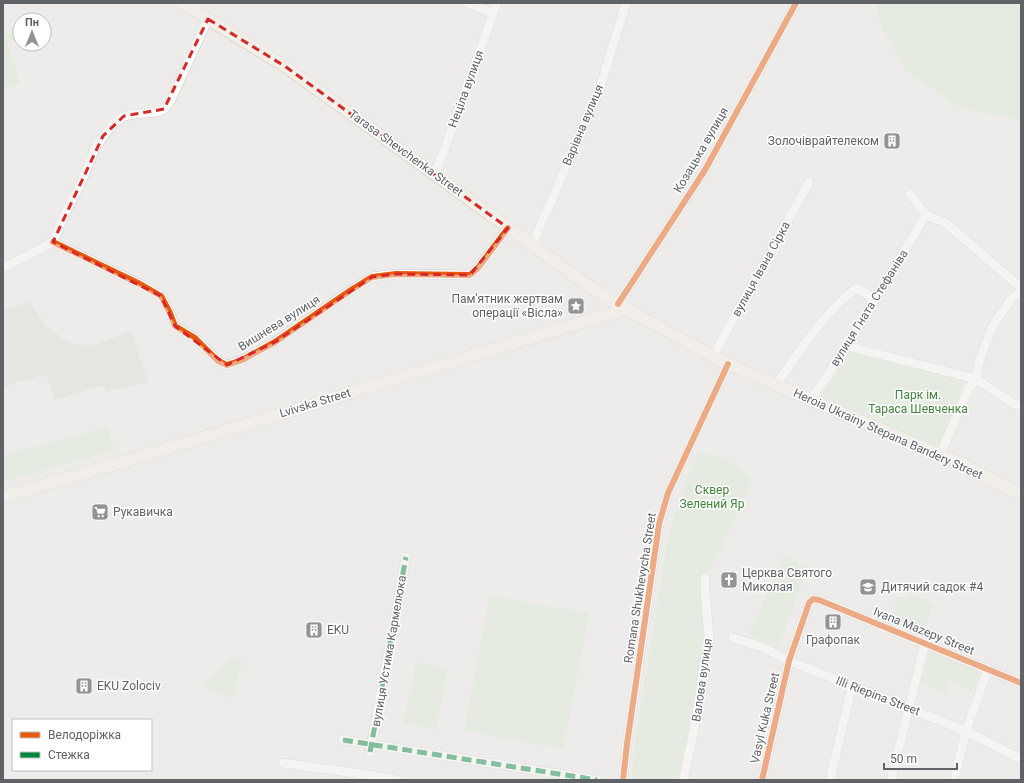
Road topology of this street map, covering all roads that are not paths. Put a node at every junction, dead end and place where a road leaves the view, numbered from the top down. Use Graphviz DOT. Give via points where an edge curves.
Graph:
graph roads {
  1 [pos="182,3"];
  2 [pos="467,3"];
  3 [pos="497,3"];
  4 [pos="626,3"];
  5 [pos="796,3"];
  6 [pos="494,13"];
  7 [pos="208,19"];
  8 [pos="435,175"];
  9 [pos="809,182"];
  10 [pos="910,194"];
  11 [pos="926,215"];
  12 [pos="508,228"];
  13 [pos="53,242"];
  14 [pos="532,245"];
  15 [pos="3,268"];
  16 [pos="1021,288"];
  17 [pos="1021,291"];
  18 [pos="874,302"];
  19 [pos="622,307"];
  20 [pos="847,346"];
  21 [pos="713,356"];
  22 [pos="728,364"];
  23 [pos="976,379"];
  24 [pos="776,386"];
  25 [pos="811,400"];
  26 [pos="1021,406"];
  27 [pos="940,455"];
  28 [pos="1021,495"];
  29 [pos="3,496"];
  30 [pos="406,557"];
  31 [pos="705,578"];
  32 [pos="819,600"];
  33 [pos="733,638"];
  34 [pos="925,643"];
  35 [pos="789,661"];
  36 [pos="988,669"];
  37 [pos="1021,683"];
  38 [pos="852,686"];
  39 [pos="910,708"];
  40 [pos="966,731"];
  41 [pos="343,740"];
  42 [pos="371,748"];
  43 [pos="1021,758"];
  44 [pos="283,764"];
  45 [pos="374,778"];
  46 [pos="397,780"];
  47 [pos="597,780"];
  48 [pos="623,780"];
  49 [pos="684,780"];
  50 [pos="762,780"];
  51 [pos="830,780"];
  52 [pos="891,780"];
  53 [pos="954,780"];
  1 -- 7 [label="main road, Tarasa Shevchenka Street"];
  2 -- 6 [label="street"];
  3 -- 6 [label="street, Неціла вулиця"];
  4 -- 14 [label="street, Варівна вулиця" via="598,91"];
  5 -- 19 [label="street, Козацька вулиця" via="705,170"];
  6 -- 8 [label="street, Неціла вулиця"];
  7 -- 8 [label="main road, Tarasa Shevchenka Street" via="286,66"];
  7 -- 13 [label="street" via="170,102 164,109 124,116 113,124 96,146"];
  8 -- 12 [label="main road, Tarasa Shevchenka Street"];
  9 -- 21 [label="street, вулиця Івана Сірка"];
  10 -- 11 [label="street"];
  11 -- 16 [label="street" via="946,223"];
  11 -- 18 [label="street, вулиця Гната Стефаніва"];
  12 -- 13 [label="street, Вишнева вулиця" via="470,276 396,274 372,277 275,342 227,365 218,361 195,338 175,326 161,296"];
  12 -- 14 [label="main road, Tarasa Shevchenka Street"];
  13 -- 15 [label="street"];
  14 -- 19 [label="main road, Tarasa Shevchenka Street"];
  17 -- 23 [label="street" via="1011,299 992,328 979,362"];
  18 -- 20 [label="street, вулиця Гната Стефаніва"];
  18 -- 24 [label="street" via="867,294 856,288 840,301 811,334"];
  19 -- 21 [label="main road, Heroia Ukrainy Stepana Bandery Street"];
  19 -- 29 [label="main road, Lvivska Street" via="129,460"];
  20 -- 23 [label="street"];
  20 -- 25 [label="street, вулиця Гната Стефаніва"];
  21 -- 22 [label="main road, Heroia Ukrainy Stepana Bandery Street"];
  22 -- 24 [label="main road, Heroia Ukrainy Stepana Bandery Street"];
  22 -- 48 [label="street, Romana Shukhevycha Street" via="668,493 659,524"];
  23 -- 26 [label="street"];
  23 -- 27 [label="street" via="968,390"];
  24 -- 25 [label="main road, Heroia Ukrainy Stepana Bandery Street"];
  25 -- 27 [label="main road, Heroia Ukrainy Stepana Bandery Street"];
  27 -- 28 [label="main road, Heroia Ukrainy Stepana Bandery Street" via="965,465"];
  30 -- 42 [label="street, вулиця Устима Кармелюка"];
  31 -- 49 [label="street, Валова вулиця" via="709,636"];
  32 -- 34 [label="street, Ivana Mazepy Street"];
  32 -- 35 [label="street, Vasyl Kuka Street" via="813,599 809,603"];
  33 -- 35 [label="street, Illi Riepina Street" via="762,647"];
  34 -- 36 [label="street, Ivana Mazepy Street"];
  34 -- 39 [label="street"];
  35 -- 38 [label="street, Illi Riepina Street"];
  35 -- 50 [label="street, Vasyl Kuka Street"];
  36 -- 37 [label="street, Ivana Mazepy Street"];
  36 -- 40 [label="street"];
  38 -- 39 [label="street, Illi Riepina Street"];
  38 -- 51 [label="street"];
  39 -- 40 [label="street, Illi Riepina Street"];
  39 -- 52 [label="street"];
  40 -- 43 [label="street, Illi Riepina Street"];
  40 -- 53 [label="street"];
  41 -- 42 [label="street"];
  42 -- 47 [label="street"];
  44 -- 45 [label="street"];
  45 -- 46 [label="street"];
}
